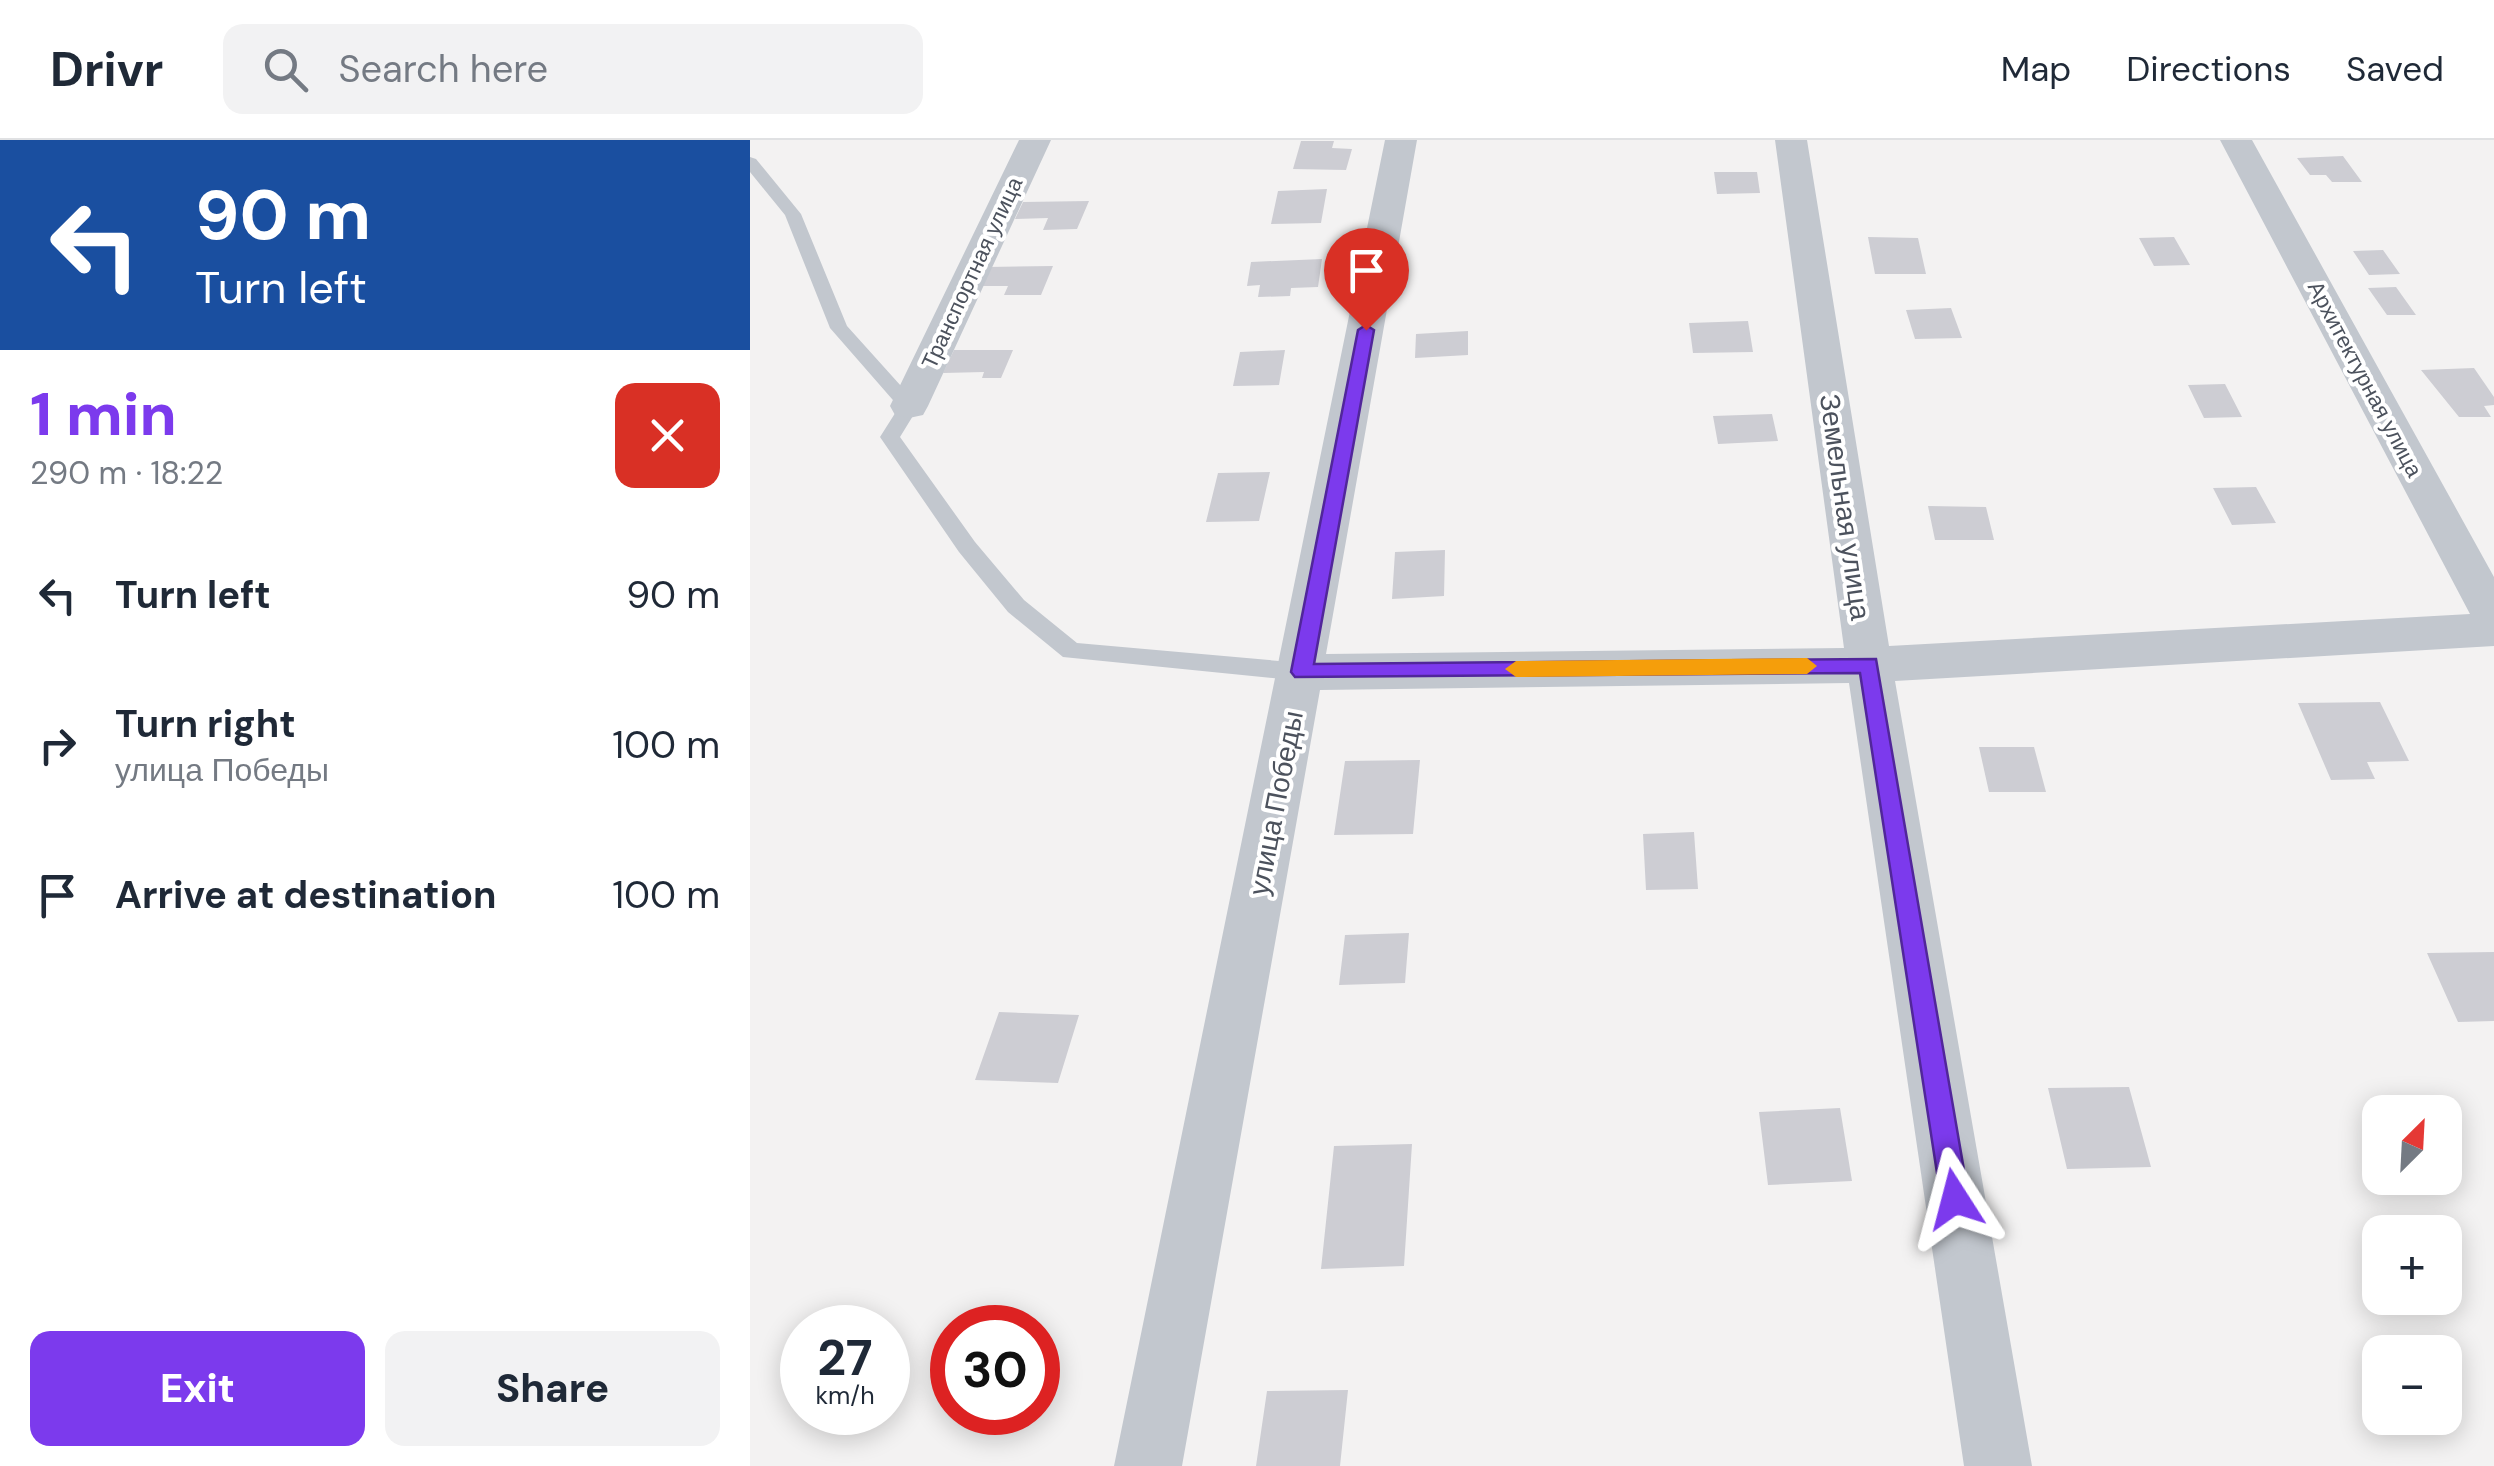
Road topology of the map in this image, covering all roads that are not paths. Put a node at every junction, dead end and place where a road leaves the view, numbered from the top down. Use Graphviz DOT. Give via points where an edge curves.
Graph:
graph roads {
  1 [pos="1034,140"];
  2 [pos="1402,140"];
  3 [pos="1791,140"];
  4 [pos="2236,140"];
  5 [pos="750,162"];
  6 [pos="910,406"];
  7 [pos="2494,618"];
  8 [pos="2494,629"];
  9 [pos="1869,665"];
  10 [pos="1302,672"];
  11 [pos="1148,1466"];
  12 [pos="1998,1466"];
  1 -- 6 [label="street, Транспортная улица"];
  2 -- 10 [label="street, улица Победы"];
  3 -- 9 [label="street, Земельная улица"];
  4 -- 7 [label="street, Архитектурная улица"];
  5 -- 6 [label="lane" via="793,214 840,328"];
  6 -- 10 [label="lane" via="890,437 1016,606 1071,651"];
  8 -- 9 [label="street"];
  9 -- 10 [label="street"];
  9 -- 12 [label="street, Земельная улица"];
  10 -- 11 [label="street, улица Победы"];
}
